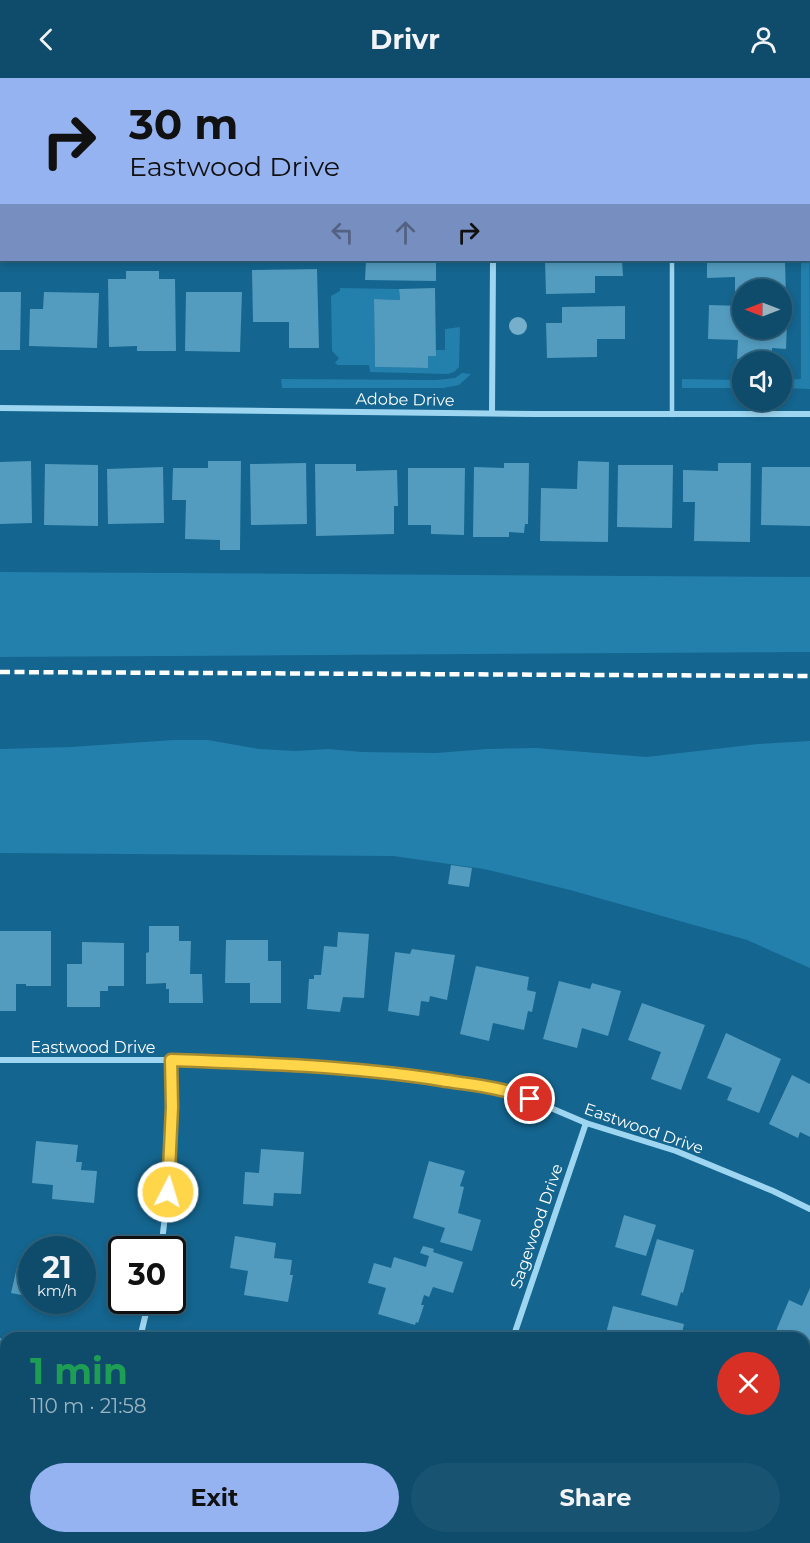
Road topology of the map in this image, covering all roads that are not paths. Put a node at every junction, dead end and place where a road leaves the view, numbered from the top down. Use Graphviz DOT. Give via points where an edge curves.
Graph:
graph roads {
  1 [pos="493,261"];
  2 [pos="672,261"];
  3 [pos="0,408"];
  4 [pos="492,413"];
  5 [pos="672,414"];
  6 [pos="810,414"];
  7 [pos="0,1060"];
  8 [pos="171,1060"];
  9 [pos="586,1124"];
  10 [pos="810,1209"];
  11 [pos="163,1236"];
  12 [pos="146,1314"];
  13 [pos="141,1332"];
  14 [pos="515,1332"];
  1 -- 4 [label="street"];
  2 -- 5 [label="lane"];
  3 -- 4 [label="street, Adobe Drive"];
  4 -- 5 [label="street, Adobe Drive"];
  5 -- 6 [label="street, Adobe Drive"];
  7 -- 8 [label="street, Eastwood Drive"];
  8 -- 9 [label="street, Eastwood Drive" via="394,1072 511,1091"];
  8 -- 11 [label="street" via="170,1173"];
  9 -- 10 [label="street, Eastwood Drive" via="676,1151"];
  9 -- 14 [label="street, Sagewood Drive"];
  12 -- 13 [label="street"];
}
